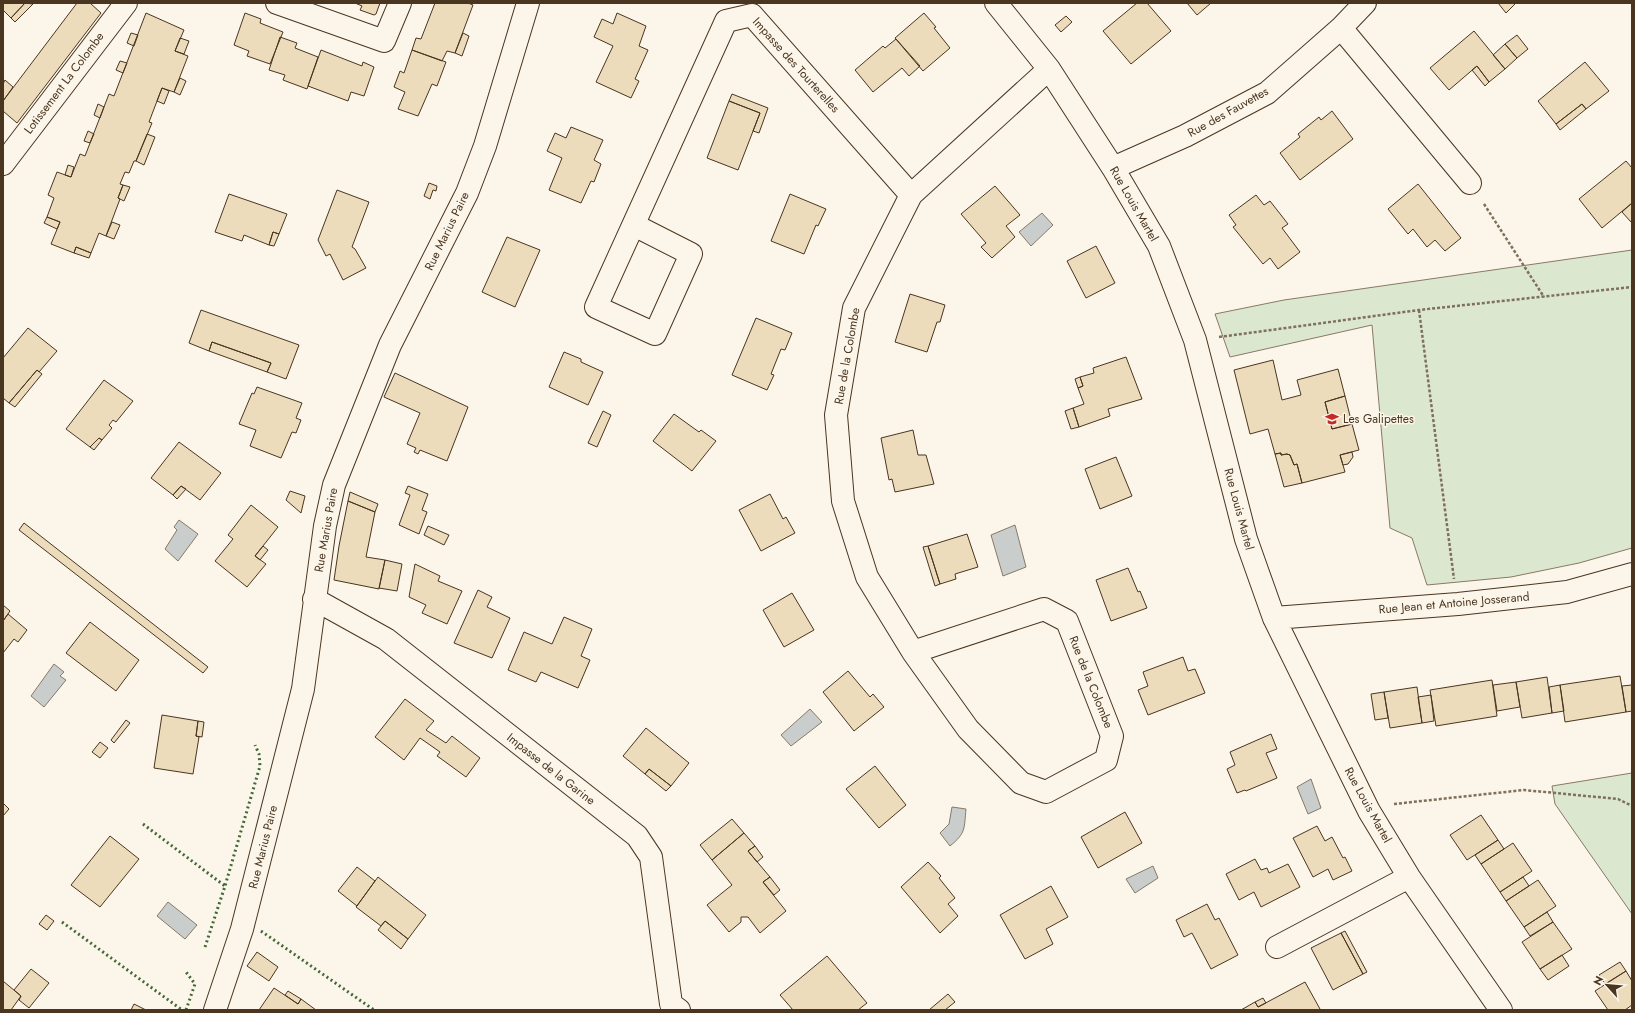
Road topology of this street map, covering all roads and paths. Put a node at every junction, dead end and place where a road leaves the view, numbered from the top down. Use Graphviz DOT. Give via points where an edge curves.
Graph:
graph roads {
  1 [pos="126,3"];
  2 [pos="277,3"];
  3 [pos="400,3"];
  4 [pos="528,3"];
  5 [pos="996,3"];
  6 [pos="1365,3"];
  7 [pos="1341,28"];
  8 [pos="1049,69"];
  9 [pos="3,164"];
  10 [pos="1113,168"];
  11 [pos="1470,183"];
  12 [pos="911,195"];
  13 [pos="634,225"];
  14 [pos="1632,287"];
  15 [pos="1544,297"];
  16 [pos="1419,310"];
  17 [pos="1195,340"];
  18 [pos="1632,574"];
  19 [pos="314,599"];
  20 [pos="1458,604"];
  21 [pos="1274,618"];
  22 [pos="913,652"];
  23 [pos="1632,806"];
  24 [pos="1369,811"];
  25 [pos="1410,877"];
  26 [pos="1277,947"];
  27 [pos="215,1010"];
  28 [pos="679,1010"];
  29 [pos="1501,1010"];
  1 -- 9 [label="street, Lotissement La Colombe"];
  2 -- 3 [label="street" via="384,41"];
  4 -- 19 [label="street, Rue Marius Paire" via="485,146 467,193 390,345 334,485"];
  5 -- 8 [label="street, Rue Louis Martel"];
  6 -- 7 [label="street, Rue des Fauvettes"];
  7 -- 10 [label="street, Rue des Fauvettes" via="1267,93 1185,136"];
  7 -- 11 [label="street"];
  8 -- 10 [label="street, Rue Louis Martel"];
  8 -- 12 [label="street, Rue de la Colombe"];
  10 -- 17 [label="street, Rue Louis Martel" via="1159,246"];
  11 -- 15 [label="path"];
  12 -- 13 [label="street, Impasse des Tourterelles" via="752,15 726,21"];
  12 -- 22 [label="street, Rue de la Colombe" via="854,308 836,415 843,501 867,577"];
  13 -- 13 [label="street, Impasse des Tourterelles" via="596,307 655,334 691,254"];
  14 -- 15 [label="path"];
  15 -- 16 [label="path"];
  16 -- 17 [label="path"];
  16 -- 20 [label="path"];
  17 -- 21 [label="street, Rue Louis Martel" via="1246,539"];
  18 -- 20 [label="street, Rue Jean et Antoine Josserand" via="1567,592"];
  19 -- 27 [label="street, Rue Marius Paire" via="303,689 242,929"];
  19 -- 28 [label="street, Impasse de la Garine" via="386,639 637,836 651,857 671,1004"];
  20 -- 21 [label="street, Rue Jean et Antoine Josserand"];
  21 -- 24 [label="street, Rue Louis Martel"];
  22 -- 22 [label="street, Rue de la Colombe" via="968,729 1021,783 1046,792 1106,760 1112,736 1067,621 1044,609"];
  23 -- 24 [label="path" via="1618,799 1524,790 1400,803"];
  24 -- 25 [label="street, Rue Louis Martel"];
  25 -- 26 [label="street"];
  25 -- 29 [label="street, Rue Louis Martel"];
}
